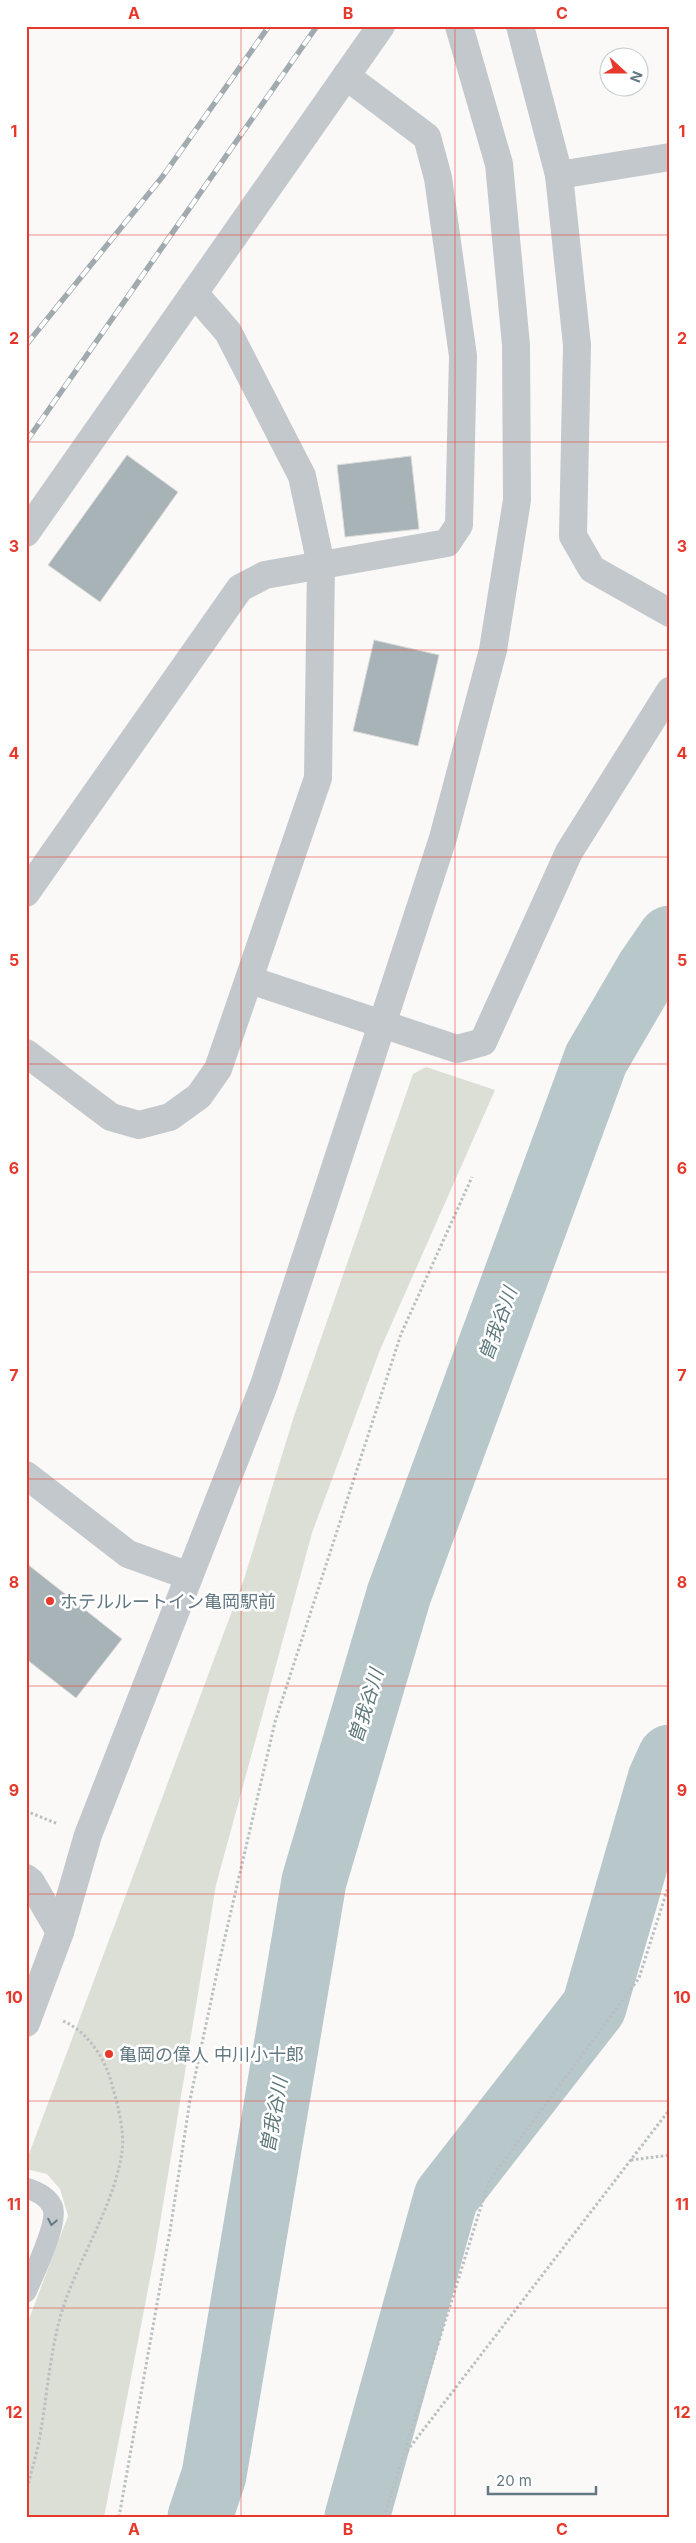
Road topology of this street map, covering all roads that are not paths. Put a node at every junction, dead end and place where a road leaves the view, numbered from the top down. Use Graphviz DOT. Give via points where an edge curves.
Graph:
graph roads {
  1 [pos="381,26"];
  2 [pos="459,26"];
  3 [pos="520,26"];
  4 [pos="346,76"];
  5 [pos="670,157"];
  6 [pos="559,175"];
  7 [pos="194,293"];
  8 [pos="26,533"];
  9 [pos="322,565"];
  10 [pos="670,613"];
  11 [pos="670,692"];
  12 [pos="26,893"];
  13 [pos="250,980"];
  14 [pos="384,1023"];
  15 [pos="26,1053"];
  16 [pos="26,1475"];
  17 [pos="189,1576"];
  18 [pos="26,1878"];
  19 [pos="26,1914"];
  20 [pos="60,1932"];
  21 [pos="26,2023"];
  22 [pos="26,2188"];
  23 [pos="26,2292"];
  1 -- 4 [label="street"];
  2 -- 14 [label="street" via="499,164 516,345 517,500 493,650 442,838"];
  3 -- 6 [label="street"];
  4 -- 7 [label="street"];
  4 -- 9 [label="street" via="427,137 438,178 463,356 459,525 447,543"];
  5 -- 6 [label="street"];
  6 -- 10 [label="street" via="577,345 572,536 592,569"];
  7 -- 8 [label="street"];
  7 -- 9 [label="street" via="228,332 302,476"];
  9 -- 12 [label="street" via="265,575 240,588"];
  9 -- 13 [label="street" via="318,778"];
  11 -- 14 [label="street" via="570,852 483,1042 457,1049"];
  13 -- 14 [label="street"];
  13 -- 15 [label="street" via="218,1069 199,1096 170,1117 139,1125 111,1117"];
  14 -- 17 [label="street" via="264,1385"];
  16 -- 17 [label="street" via="128,1554"];
  17 -- 20 [label="street" via="88,1835"];
  18 -- 20 [label="street" via="32,1882"];
  19 -- 20 [label="street"];
  20 -- 21 [label="street"];
  22 -- 23 [label="lane, one-way" via="38,2192 52,2206 54,2219"];
}
